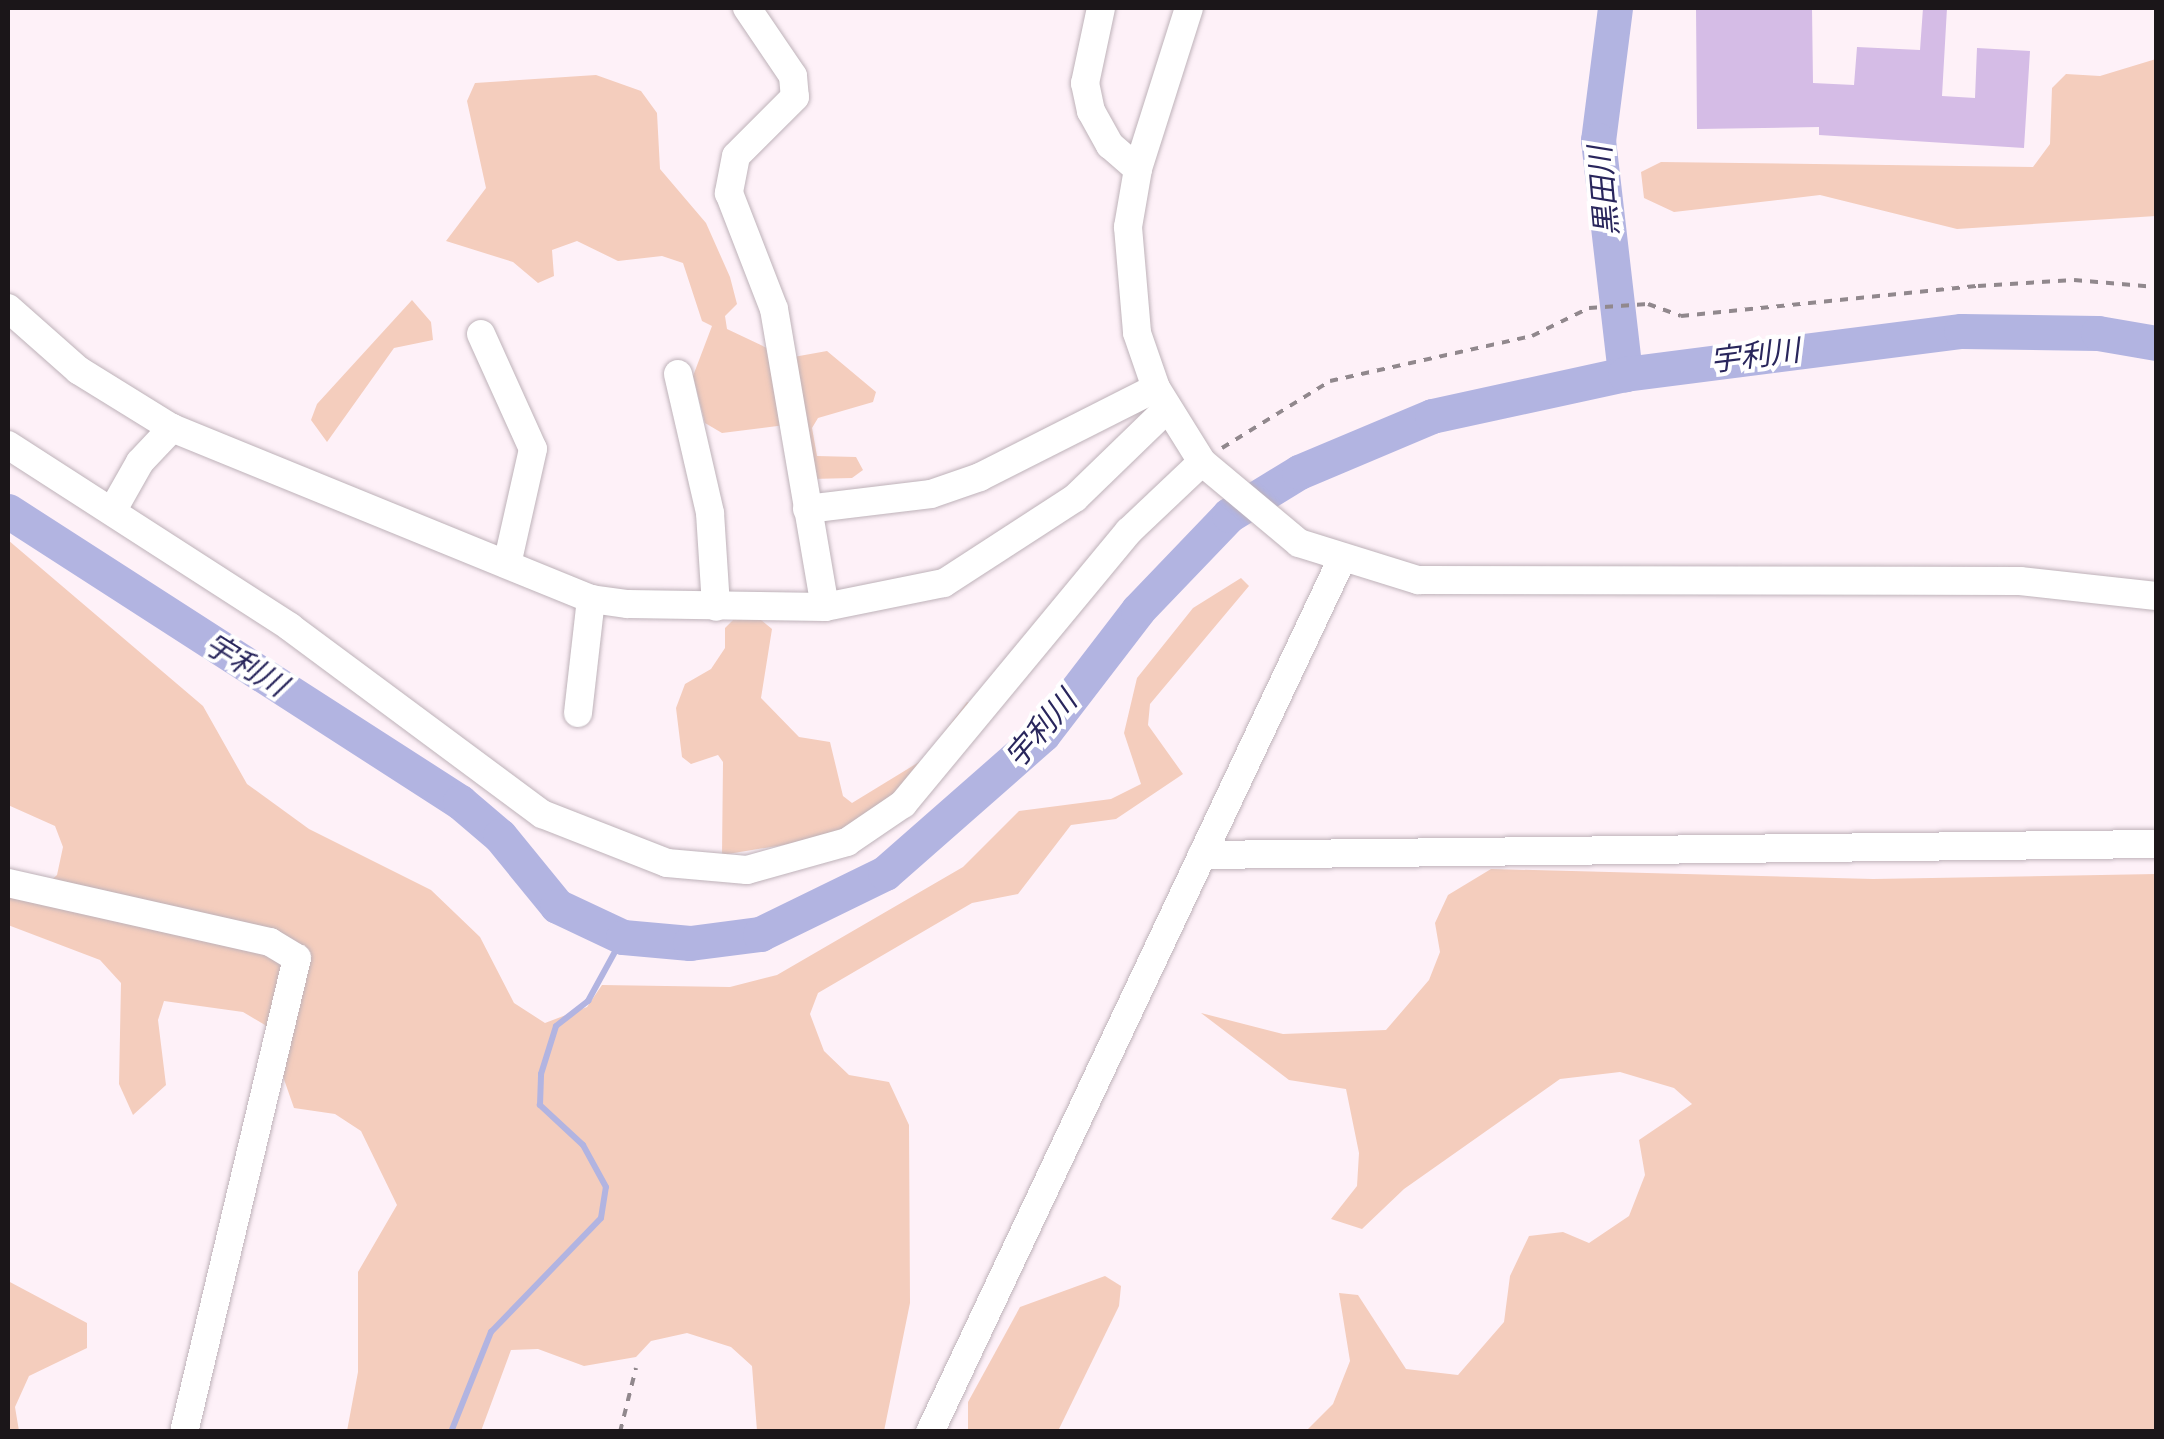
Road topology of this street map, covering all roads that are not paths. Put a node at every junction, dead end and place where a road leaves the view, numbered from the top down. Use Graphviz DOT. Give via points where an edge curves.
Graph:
graph roads {
  1 [pos="748,8"];
  2 [pos="1101,8"];
  3 [pos="1189,8"];
  4 [pos="1138,169"];
  5 [pos="8,308"];
  6 [pos="481,334"];
  7 [pos="678,374"];
  8 [pos="1162,399"];
  9 [pos="172,428"];
  10 [pos="8,445"];
  11 [pos="1206,467"];
  12 [pos="114,508"];
  13 [pos="807,509"];
  14 [pos="1340,561"];
  15 [pos="508,564"];
  16 [pos="2156,596"];
  17 [pos="591,598"];
  18 [pos="716,607"];
  19 [pos="825,607"];
  20 [pos="578,713"];
  21 [pos="2156,844"];
  22 [pos="1202,855"];
  23 [pos="8,883"];
  24 [pos="184,1432"];
  25 [pos="930,1432"];
  1 -- 13 [label="street" via="794,76 795,97 736,156 728,193 774,310"];
  2 -- 4 [label="street" via="1085,82 1091,111 1110,144"];
  3 -- 4 [label="street"];
  4 -- 8 [label="street" via="1128,284"];
  5 -- 9 [label="street" via="78,370"];
  6 -- 15 [label="street" via="533,449"];
  7 -- 18 [label="street" via="710,514"];
  8 -- 11 [label="street"];
  8 -- 13 [label="street" via="931,494"];
  8 -- 19 [label="street" via="1076,498 967,573 912,593"];
  9 -- 12 [label="street" via="140,462"];
  9 -- 15 [label="street"];
  10 -- 12 [label="street"];
  11 -- 12 [label="street" via="1130,531 903,804 847,842 747,870 666,863 542,814"];
  11 -- 14 [label="street" via="1299,542"];
  13 -- 19 [label="street"];
  14 -- 16 [label="street" via="1418,580 1490,584 2020,581"];
  14 -- 22 [label="street"];
  15 -- 17 [label="street"];
  17 -- 18 [label="street"];
  17 -- 20 [label="street"];
  18 -- 19 [label="street"];
  21 -- 22 [label="street"];
  22 -- 25 [label="street"];
  23 -- 24 [label="street" via="270,942 297,958"];
}
